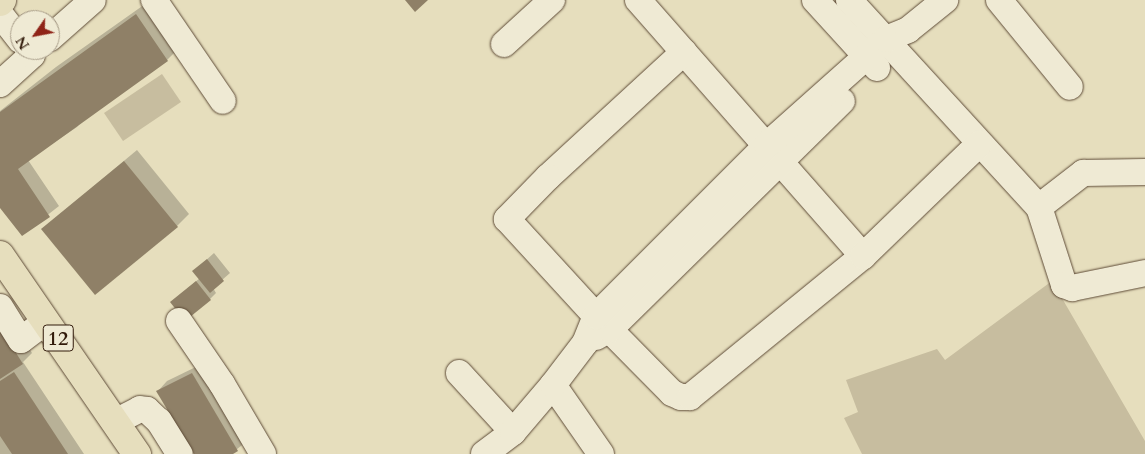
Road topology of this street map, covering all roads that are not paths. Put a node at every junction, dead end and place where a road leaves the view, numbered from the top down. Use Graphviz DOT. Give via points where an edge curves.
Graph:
graph roads {
  1 [pos="93,0"];
  2 [pos="154,0"];
  3 [pos="552,0"];
  4 [pos="638,0"];
  5 [pos="815,0"];
  6 [pos="849,0"];
  7 [pos="944,0"];
  8 [pos="999,0"];
  9 [pos="3,1"];
  10 [pos="13,10"];
  11 [pos="0,14"];
  12 [pos="10,27"];
  13 [pos="60,29"];
  14 [pos="504,44"];
  15 [pos="887,49"];
  16 [pos="684,52"];
  17 [pos="26,60"];
  18 [pos="0,84"];
  19 [pos="1070,87"];
  20 [pos="223,101"];
  21 [pos="979,144"];
  22 [pos="774,152"];
  23 [pos="1145,172"];
  24 [pos="1039,207"];
  25 [pos="0,255"];
  26 [pos="863,256"];
  27 [pos="1145,273"];
  28 [pos="0,308"];
  29 [pos="46,321"];
  30 [pos="179,322"];
  31 [pos="603,323"];
  32 [pos="460,373"];
  33 [pos="553,384"];
  34 [pos="114,422"];
  35 [pos="513,432"];
  36 [pos="137,454"];
  37 [pos="180,454"];
  38 [pos="263,454"];
  39 [pos="484,454"];
  40 [pos="601,454"];
  1 -- 13 [label="street"];
  2 -- 20 [label="street"];
  3 -- 14 [label="street"];
  4 -- 16 [label="street"];
  5 -- 15 [label="street"];
  6 -- 15 [label="street"];
  7 -- 15 [label="street"];
  8 -- 19 [label="street"];
  9 -- 10 [label="street"];
  11 -- 12 [label="street"];
  15 -- 21 [label="street"];
  15 -- 22 [label="street"];
  16 -- 22 [label="street"];
  16 -- 31 [label="street" via="548,176 507,219"];
  17 -- 18 [label="street"];
  21 -- 24 [label="street"];
  21 -- 26 [label="street"];
  22 -- 26 [label="street"];
  22 -- 31 [label="street"];
  23 -- 24 [label="street" via="1083,173"];
  24 -- 27 [label="street" via="1064,285 1072,288"];
  25 -- 29 [label="highway, 12"];
  26 -- 31 [label="street" via="690,397 672,393"];
  28 -- 29 [label="street" via="21,340"];
  29 -- 34 [label="highway, 12"];
  30 -- 38 [label="street" via="222,384"];
  31 -- 33 [label="street"];
  32 -- 35 [label="street"];
  33 -- 35 [label="street"];
  33 -- 40 [label="street"];
  34 -- 36 [label="highway, 12"];
  34 -- 37 [label="street" via="147,410 159,421"];
  35 -- 39 [label="street"];
}
